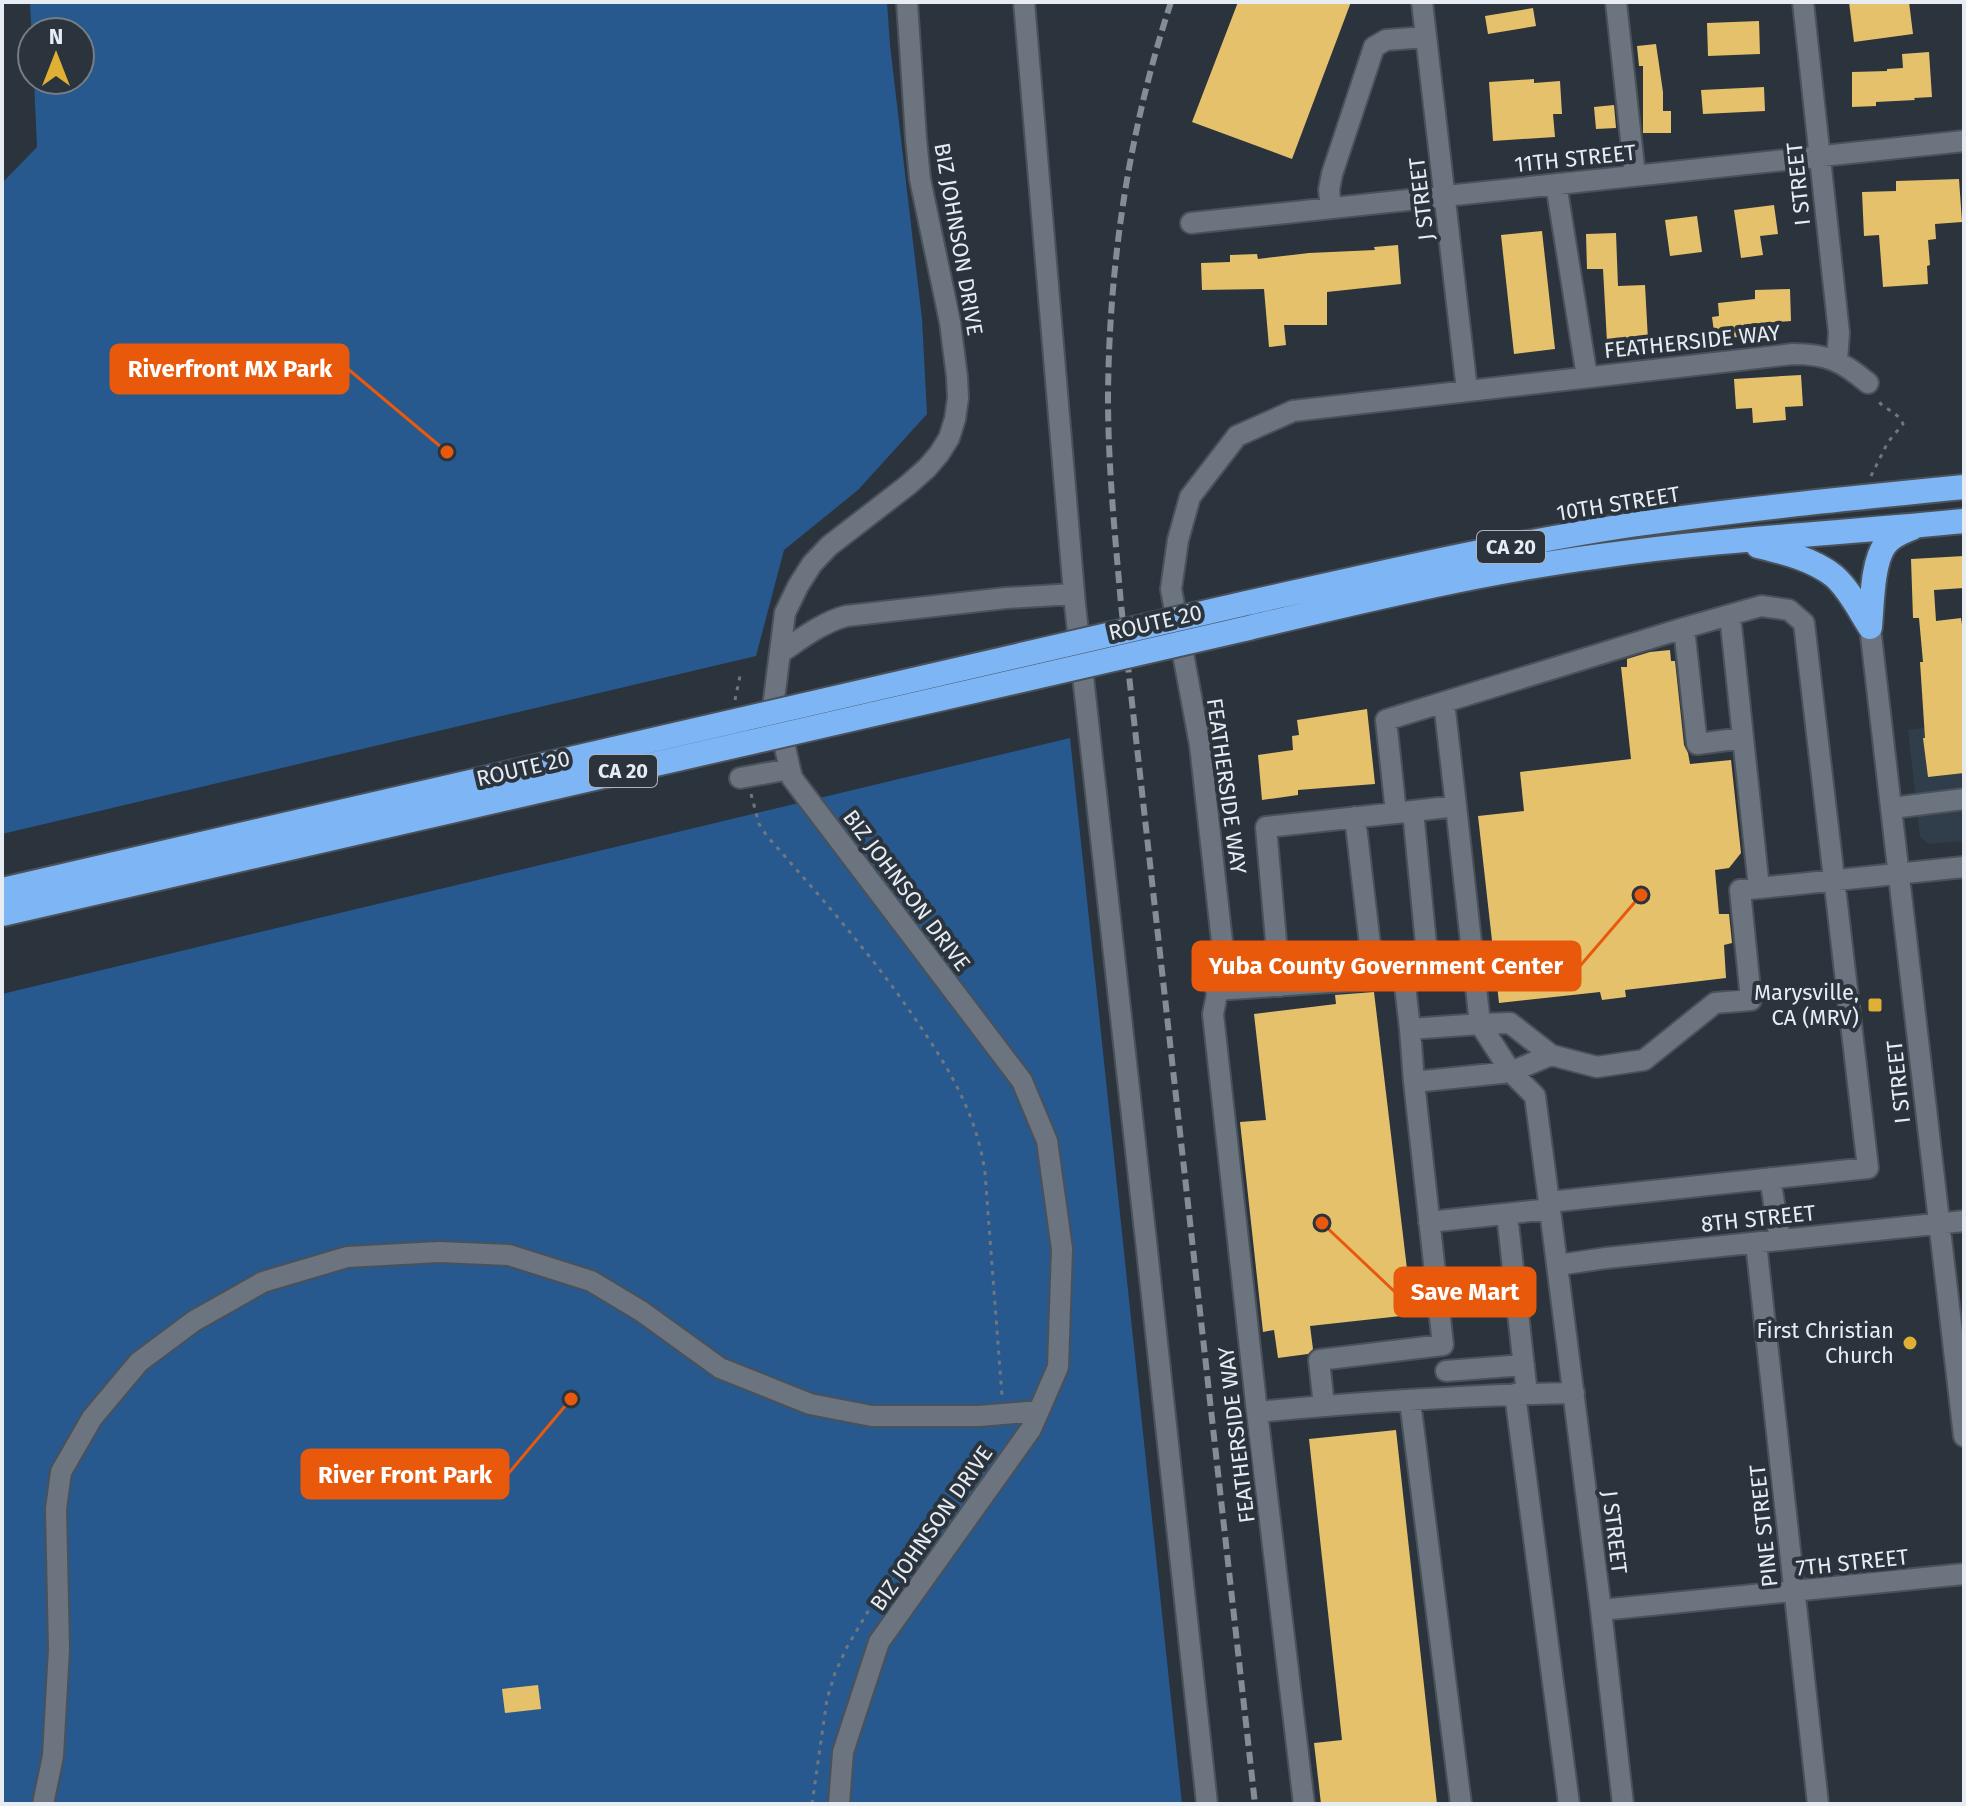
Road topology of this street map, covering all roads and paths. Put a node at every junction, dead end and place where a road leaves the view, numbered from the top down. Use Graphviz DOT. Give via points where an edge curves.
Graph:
graph roads {
  1 [pos="907,2"];
  2 [pos="1024,2"];
  3 [pos="1422,2"];
  4 [pos="1616,2"];
  5 [pos="1803,2"];
  6 [pos="1426,37"];
  7 [pos="1964,141"];
  8 [pos="1819,156"];
  9 [pos="1635,176"];
  10 [pos="1556,184"];
  11 [pos="1445,196"];
  12 [pos="1331,208"];
  13 [pos="1191,223"];
  14 [pos="1837,361"];
  15 [pos="1587,377"];
  16 [pos="1868,383"];
  17 [pos="1467,390"];
  18 [pos="1871,476"];
  19 [pos="1964,487"];
  20 [pos="1964,521"];
  21 [pos="1919,526"];
  22 [pos="1736,541"];
  23 [pos="1074,594"];
  24 [pos="1730,615"];
  25 [pos="1241,617"];
  26 [pos="1870,627"];
  27 [pos="1684,628"];
  28 [pos="780,653"];
  29 [pos="740,676"];
  30 [pos="735,702"];
  31 [pos="1444,702"];
  32 [pos="1743,738"];
  33 [pos="790,769"];
  34 [pos="744,778"];
  35 [pos="1964,799"];
  36 [pos="1456,806"];
  37 [pos="1892,808"];
  38 [pos="1404,812"];
  39 [pos="1355,817"];
  40 [pos="1964,867"];
  41 [pos="1899,873"];
  42 [pos="1834,879"];
  43 [pos="1759,888"];
  44 [pos="2,890"];
  45 [pos="2,914"];
  46 [pos="1404,977"];
  47 [pos="1374,979"];
  48 [pos="1280,986"];
  49 [pos="1216,990"];
  50 [pos="1480,1024"];
  51 [pos="1410,1029"];
  52 [pos="1551,1055"];
  53 [pos="1511,1072"];
  54 [pos="1414,1082"];
  55 [pos="1770,1178"];
  56 [pos="1549,1206"];
  57 [pos="1507,1214"];
  58 [pos="1964,1221"];
  59 [pos="1429,1222"];
  60 [pos="1938,1224"];
  61 [pos="1780,1240"];
  62 [pos="1756,1243"];
  63 [pos="1558,1265"];
  64 [pos="1443,1345"];
  65 [pos="1524,1365"];
  66 [pos="1446,1371"];
  67 [pos="1574,1393"];
  68 [pos="1521,1394"];
  69 [pos="1450,1398"];
  70 [pos="1410,1401"];
  71 [pos="1324,1406"];
  72 [pos="1039,1411"];
  73 [pos="1257,1412"];
  74 [pos="1000,1414"];
  75 [pos="1964,1436"];
  76 [pos="936,1526"];
  77 [pos="1964,1574"];
  78 [pos="1794,1592"];
  79 [pos="1601,1610"];
  80 [pos="43,1804"];
  81 [pos="812,1804"];
  82 [pos="839,1804"];
  83 [pos="1207,1804"];
  84 [pos="1304,1804"];
  85 [pos="1461,1804"];
  86 [pos="1569,1804"];
  87 [pos="1623,1804"];
  88 [pos="1818,1804"];
  1 -- 28 [label="street, BIZ JOHNSON DRIVE" via="920,179 952,334 955,419 949,438 927,468 812,564 785,613"];
  2 -- 23 [label="street"];
  3 -- 6 [label="street, J STREET"];
  4 -- 9 [label="street"];
  5 -- 8 [label="street, I STREET"];
  6 -- 11 [label="street, J STREET"];
  6 -- 12 [label="street" via="1386,40 1374,47 1332,174"];
  7 -- 8 [label="street, 11TH STREET"];
  8 -- 9 [label="street, 11TH STREET"];
  8 -- 14 [label="street, I STREET" via="1839,333"];
  9 -- 10 [label="street, 11TH STREET"];
  10 -- 11 [label="street, 11TH STREET"];
  10 -- 15 [label="street"];
  11 -- 12 [label="street, 11TH STREET"];
  11 -- 17 [label="street, J STREET"];
  12 -- 13 [label="street, 11TH STREET"];
  14 -- 15 [label="street, FEATHERSIDE WAY" via="1793,354"];
  14 -- 16 [label="street, FEATHERSIDE WAY"];
  15 -- 17 [label="street, FEATHERSIDE WAY"];
  16 -- 18 [label="path" via="1880,405 1901,417 1903,424"];
  17 -- 49 [label="street, FEATHERSIDE WAY" via="1293,411 1237,436 1190,497 1171,589 1200,745 1214,867 1224,959"];
  19 -- 25 [label="highway, 10TH STREET / CA 20" via="1630,525 1419,565"];
  20 -- 21 [label="highway, CA 20"];
  21 -- 22 [label="highway, CA 20"];
  21 -- 26 [label="highway" via="1885,543 1878,557"];
  22 -- 25 [label="highway, CA 20" via="1535,566"];
  22 -- 26 [label="highway" via="1813,563 1846,589"];
  23 -- 28 [label="street" via="846,616 817,627"];
  23 -- 83 [label="street"];
  24 -- 27 [label="street"];
  24 -- 32 [label="street"];
  24 -- 42 [label="street" via="1761,606 1789,610 1804,623"];
  25 -- 44 [label="highway, ROUTE 20 / CA 20, bridge"];
  25 -- 45 [label="highway, ROUTE 20 / CA 20, bridge"];
  26 -- 37 [label="street, I STREET"];
  27 -- 31 [label="street"];
  27 -- 32 [label="street" via="1697,744"];
  28 -- 33 [label="street, BIZ JOHNSON DRIVE" via="774,699"];
  29 -- 30 [label="path"];
  31 -- 36 [label="street"];
  31 -- 38 [label="street" via="1386,720"];
  32 -- 43 [label="street"];
  33 -- 34 [label="street"];
  33 -- 72 [label="street, BIZ JOHNSON DRIVE" via="1022,1081 1047,1141 1062,1249 1058,1367"];
  34 -- 74 [label="path" via="767,836 877,965 962,1094 985,1173"];
  35 -- 37 [label="street"];
  36 -- 38 [label="street"];
  36 -- 50 [label="street"];
  37 -- 41 [label="street, I STREET"];
  38 -- 39 [label="street"];
  38 -- 46 [label="street" via="1429,975"];
  39 -- 47 [label="street"];
  39 -- 48 [label="street" via="1266,827"];
  40 -- 41 [label="street"];
  41 -- 42 [label="street"];
  41 -- 60 [label="street, I STREET"];
  42 -- 43 [label="street"];
  42 -- 55 [label="street" via="1868,1168"];
  43 -- 52 [label="street" via="1740,890 1751,1000 1715,1003 1644,1060 1597,1067"];
  46 -- 47 [label="street"];
  46 -- 51 [label="street"];
  47 -- 48 [label="street"];
  48 -- 49 [label="street"];
  49 -- 73 [label="street, FEATHERSIDE WAY" via="1213,1014"];
  50 -- 51 [label="street"];
  50 -- 52 [label="street" via="1510,1023"];
  50 -- 53 [label="street, J STREET"];
  51 -- 54 [label="street"];
  52 -- 53 [label="street"];
  53 -- 54 [label="street"];
  53 -- 56 [label="street, J STREET" via="1535,1096"];
  54 -- 59 [label="street"];
  55 -- 56 [label="street"];
  55 -- 61 [label="street"];
  56 -- 57 [label="street"];
  56 -- 63 [label="street, J STREET"];
  57 -- 59 [label="street"];
  57 -- 65 [label="street"];
  58 -- 60 [label="street, 8TH STREET"];
  59 -- 64 [label="street"];
  60 -- 61 [label="street, 8TH STREET"];
  60 -- 75 [label="street, I STREET"];
  61 -- 62 [label="street, 8TH STREET"];
  62 -- 63 [label="street, 8TH STREET"];
  62 -- 78 [label="street, PINE STREET"];
  63 -- 67 [label="street, J STREET"];
  64 -- 66 [label="street"];
  64 -- 71 [label="street" via="1319,1360"];
  65 -- 66 [label="street"];
  65 -- 68 [label="street"];
  66 -- 69 [label="street"];
  67 -- 68 [label="street"];
  67 -- 79 [label="street, J STREET"];
  68 -- 69 [label="street"];
  68 -- 86 [label="street"];
  69 -- 70 [label="street"];
  70 -- 71 [label="street"];
  70 -- 85 [label="street"];
  71 -- 73 [label="street"];
  72 -- 74 [label="street"];
  72 -- 82 [label="street, BIZ JOHNSON DRIVE" via="879,1642 843,1752"];
  73 -- 84 [label="street, FEATHERSIDE WAY"];
  74 -- 80 [label="street" via="872,1416 810,1404 720,1368 591,1281 509,1255 347,1257 263,1282 194,1321 139,1362 92,1418 61,1472 56,1509 58,1665 53,1756"];
  76 -- 81 [label="path" via="876,1598 835,1673"];
  77 -- 78 [label="street, 7TH STREET"];
  78 -- 79 [label="street, 7TH STREET"];
  78 -- 88 [label="street, PINE STREET"];
  79 -- 87 [label="street, J STREET"];
}
